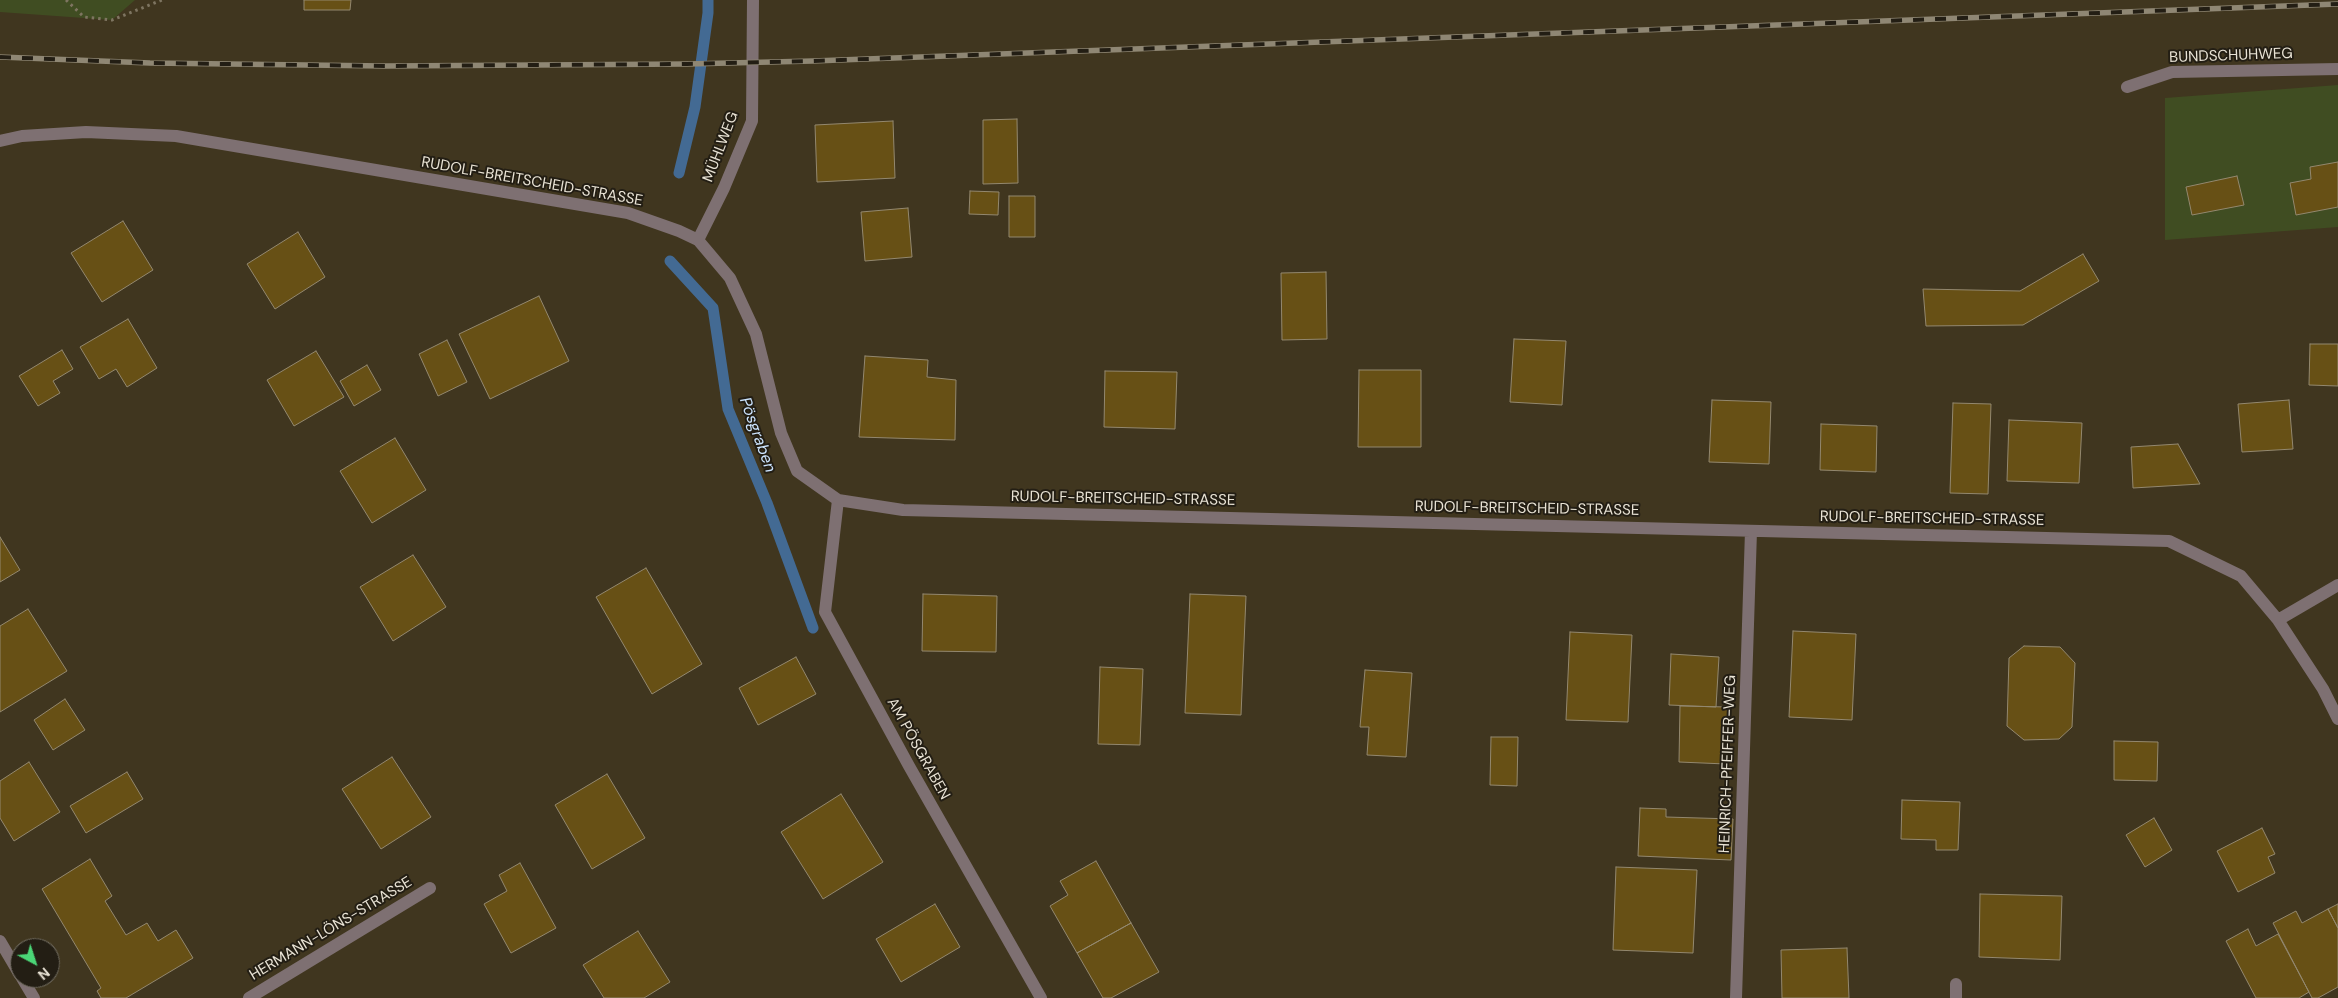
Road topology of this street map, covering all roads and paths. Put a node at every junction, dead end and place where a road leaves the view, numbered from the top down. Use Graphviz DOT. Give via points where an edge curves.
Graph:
graph roads {
  1 [pos="66,0"];
  2 [pos="162,0"];
  3 [pos="753,0"];
  4 [pos="2338,69"];
  5 [pos="2127,87"];
  6 [pos="0,142"];
  7 [pos="698,240"];
  8 [pos="838,500"];
  9 [pos="1751,531"];
  10 [pos="2338,585"];
  11 [pos="2278,620"];
  12 [pos="2338,719"];
  13 [pos="430,888"];
  14 [pos="0,941"];
  15 [pos="10,958"];
  16 [pos="1956,984"];
  17 [pos="249,998"];
  18 [pos="1041,998"];
  19 [pos="1736,998"];
  20 [pos="1956,998"];
  1 -- 2 [label="path" via="84,17 112,20"];
  3 -- 7 [label="street, MÜHLWEG" via="752,121"];
  4 -- 5 [label="street, BUNDSCHUHWEG" via="2172,72"];
  6 -- 7 [label="street, RUDOLF-BREITSCHEID-STRASSE" via="22,136 86,132 176,136 628,213"];
  7 -- 8 [label="street, RUDOLF-BREITSCHEID-STRASSE" via="730,278 756,334 781,432 797,471"];
  8 -- 9 [label="street, RUDOLF-BREITSCHEID-STRASSE" via="903,510"];
  8 -- 18 [label="street, AM PÖSGRABEN" via="825,612 908,766"];
  9 -- 11 [label="street, RUDOLF-BREITSCHEID-STRASSE" via="2169,541 2241,576"];
  9 -- 19 [label="street, HEINRICH-PFEIFFER-WEG"];
  10 -- 11 [label="street"];
  11 -- 12 [label="street, RUDOLF-BREITSCHEID-STRASSE"];
  13 -- 17 [label="street, HERMANN-LÖNS-STRASSE"];
  14 -- 15 [label="street"];
  16 -- 20 [label="street"];
}
